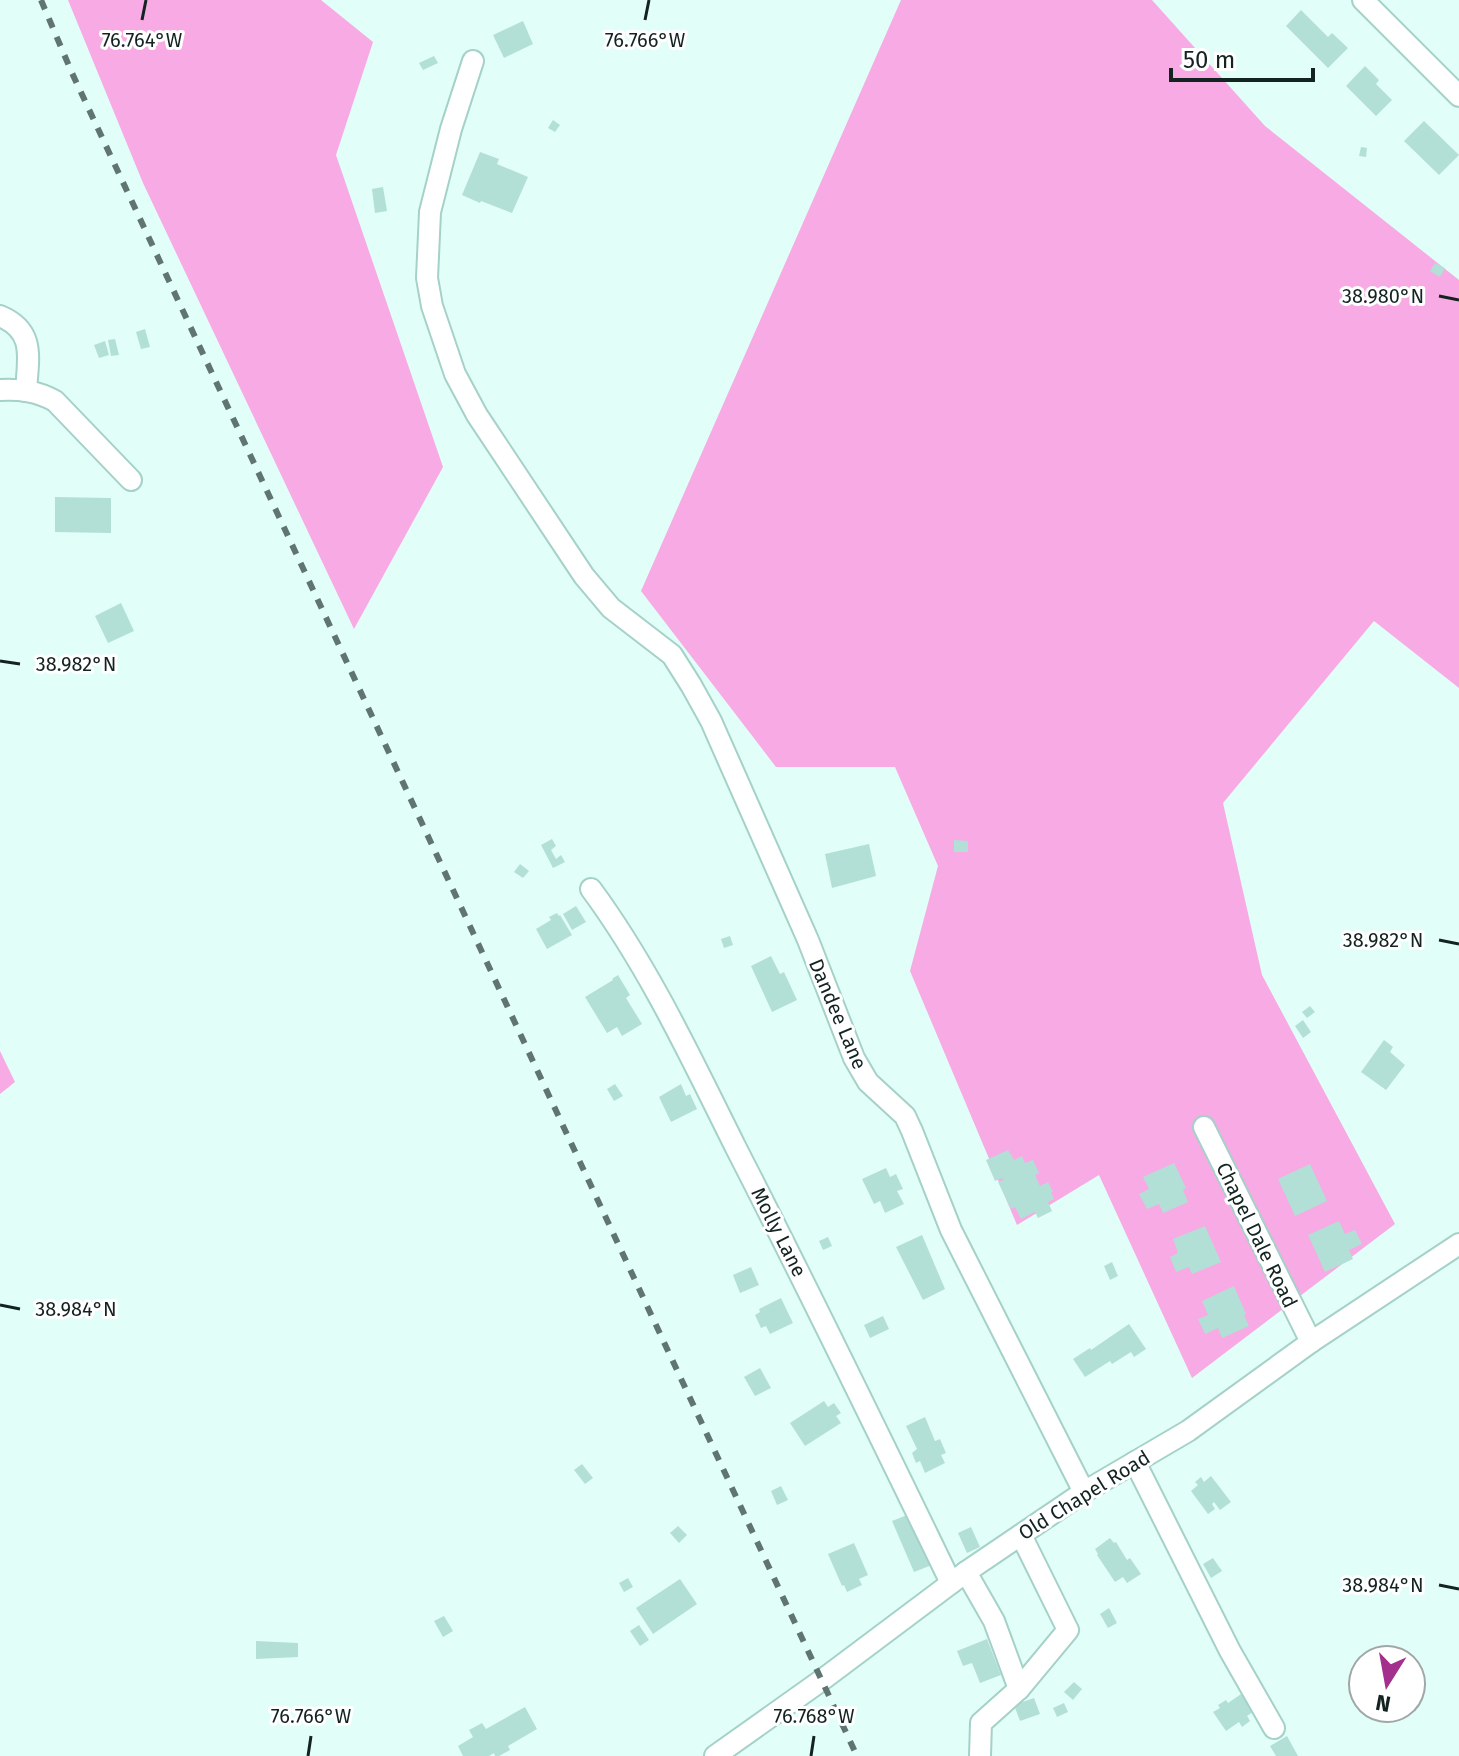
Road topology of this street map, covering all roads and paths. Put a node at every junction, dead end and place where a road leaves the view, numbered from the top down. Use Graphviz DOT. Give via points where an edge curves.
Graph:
graph roads {
  1 [pos="1363,0"];
  2 [pos="473,61"];
  3 [pos="1459,96"];
  4 [pos="0,316"];
  5 [pos="0,390"];
  6 [pos="26,391"];
  7 [pos="131,480"];
  8 [pos="591,889"];
  9 [pos="1204,1127"];
  10 [pos="1459,1244"];
  11 [pos="1311,1342"];
  12 [pos="1135,1462"];
  13 [pos="1084,1492"];
  14 [pos="1021,1535"];
  15 [pos="959,1577"];
  16 [pos="1019,1689"];
  17 [pos="1274,1728"];
  18 [pos="715,1756"];
  19 [pos="980,1756"];
  1 -- 3 [label="street"];
  2 -- 13 [label="street, Dandee Lane" via="430,212 427,278 455,374 584,576 611,608 672,655 691,685 808,940 854,1058 868,1082 905,1116 951,1230"];
  4 -- 6 [label="street" via="23,331"];
  5 -- 6 [label="street"];
  6 -- 7 [label="street" via="55,401"];
  8 -- 15 [label="street, Molly Lane" via="641,963"];
  9 -- 11 [label="street, Chapel Dale Road"];
  10 -- 11 [label="street, Old Chapel Road"];
  11 -- 12 [label="street, Old Chapel Road" via="1188,1431"];
  12 -- 13 [label="street, Old Chapel Road"];
  12 -- 17 [label="street"];
  13 -- 14 [label="street, Old Chapel Road"];
  14 -- 15 [label="street, Old Chapel Road"];
  14 -- 16 [label="street" via="1068,1630"];
  15 -- 16 [label="street, Molly Lane" via="994,1621"];
  15 -- 18 [label="street, Old Chapel Road"];
  16 -- 19 [label="street" via="981,1723"];
}
